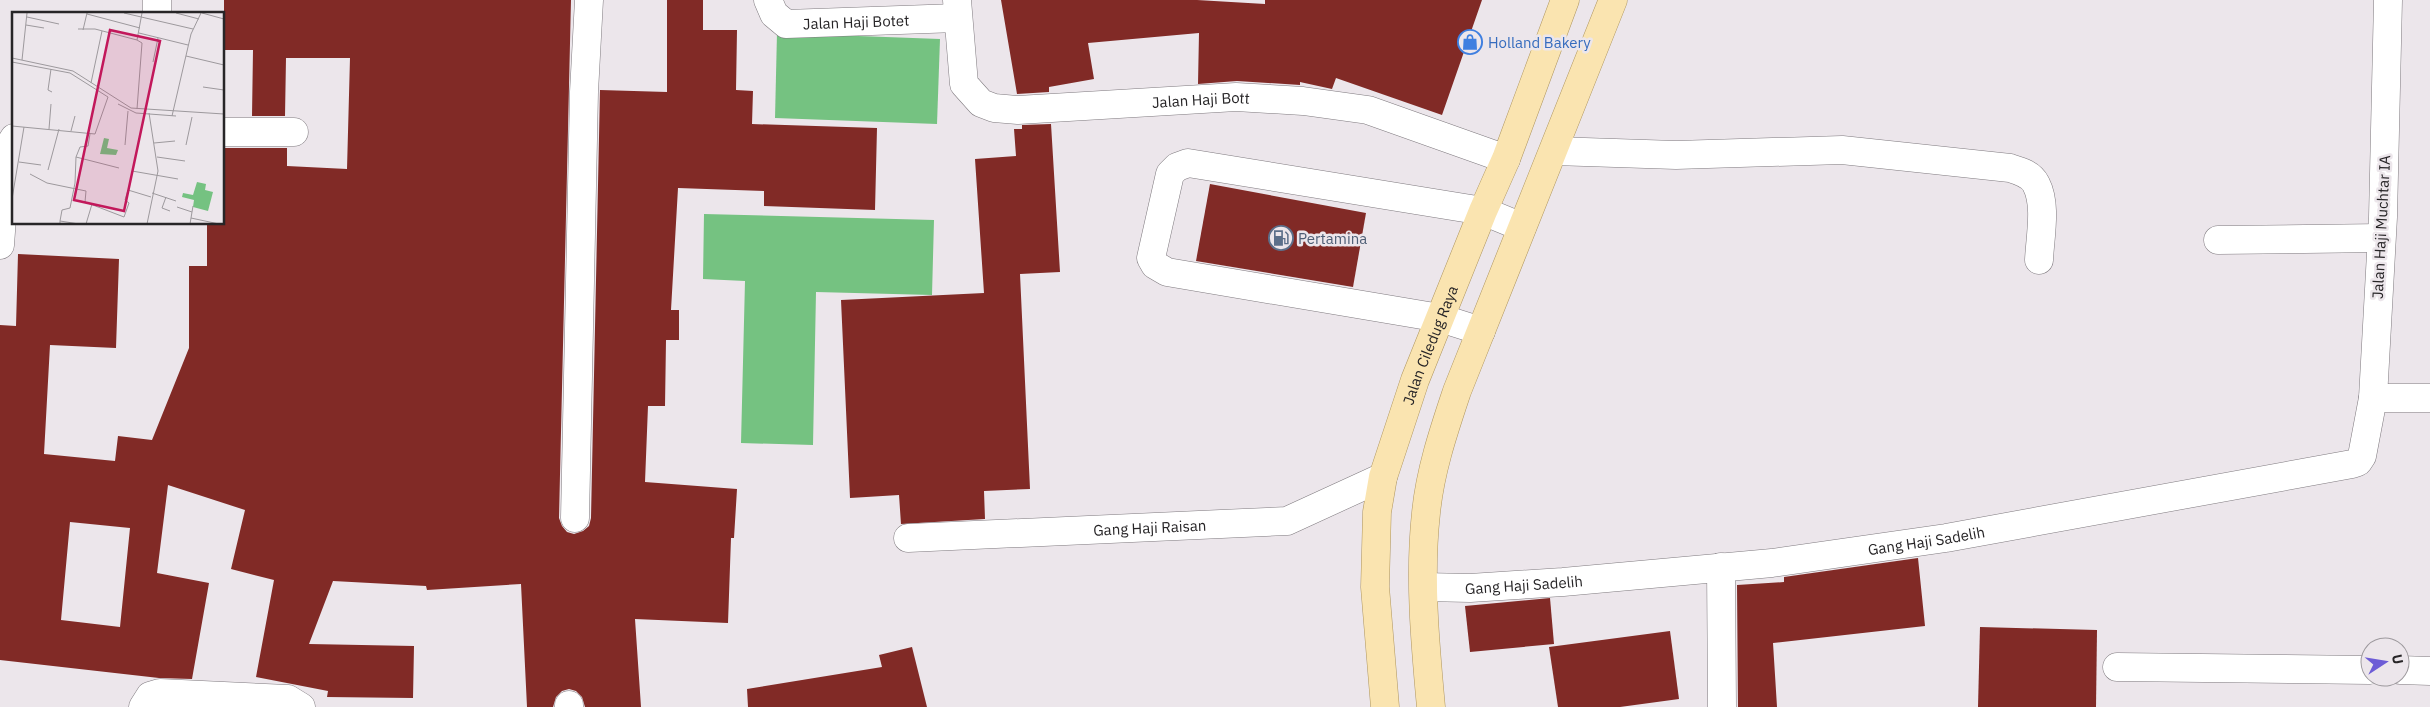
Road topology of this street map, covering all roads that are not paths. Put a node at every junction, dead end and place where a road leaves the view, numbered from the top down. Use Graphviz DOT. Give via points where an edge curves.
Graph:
graph roads {
  1 [pos="589,0"];
  2 [pos="768,0"];
  3 [pos="1565,0"];
  4 [pos="1613,0"];
  5 [pos="2388,0"];
  6 [pos="957,9"];
  7 [pos="225,132"];
  8 [pos="294,132"];
  9 [pos="12,141"];
  10 [pos="1554,151"];
  11 [pos="1506,159"];
  12 [pos="1483,211"];
  13 [pos="1522,226"];
  14 [pos="2381,238"];
  15 [pos="2218,240"];
  16 [pos="0,245"];
  17 [pos="2039,260"];
  18 [pos="1440,318"];
  19 [pos="1481,330"];
  20 [pos="2373,398"];
  21 [pos="2430,398"];
  22 [pos="1383,477"];
  23 [pos="575,518"];
  24 [pos="908,538"];
  25 [pos="1721,567"];
  26 [pos="1424,587"];
  27 [pos="2117,667"];
  28 [pos="2360,670"];
  29 [pos="2410,670"];
  30 [pos="2430,671"];
  31 [pos="142,707"];
  32 [pos="301,707"];
  33 [pos="1385,707"];
  34 [pos="1431,707"];
  35 [pos="1722,707"];
  1 -- 23 [label="street" via="584,92"];
  2 -- 6 [label="street, Jalan Haji Botet" via="774,14 786,24"];
  3 -- 11 [label="main road, Jalan Ciledug Raya"];
  4 -- 10 [label="main road"];
  5 -- 14 [label="street, Jalan Haji Muchtar IA"];
  6 -- 11 [label="street, Jalan Haji Bott" via="964,84 981,103 994,108 1018,110 1236,97 1303,100 1368,110"];
  7 -- 8 [label="street"];
  9 -- 16 [label="street" via="7,149"];
  10 -- 13 [label="main road"];
  10 -- 17 [label="street" via="1676,155 1842,150 2010,168 2026,174 2036,184 2041,203"];
  11 -- 12 [label="main road, Jalan Ciledug Raya"];
  12 -- 13 [label="street"];
  12 -- 18 [label="main road, Jalan Ciledug Raya"];
  12 -- 18 [label="street" via="1188,163 1170,174 1151,258 1155,265 1167,272"];
  13 -- 19 [label="main road"];
  14 -- 15 [label="street"];
  14 -- 20 [label="street, Jalan Haji Muchtar IA"];
  18 -- 19 [label="street"];
  18 -- 22 [label="main road, Jalan Ciledug Raya" via="1415,380"];
  19 -- 26 [label="main road" via="1438,447 1426,512"];
  20 -- 21 [label="street"];
  20 -- 25 [label="street, Gang Haji Sadelih" via="2362,456 2352,464 1946,538"];
  22 -- 24 [label="street, Gang Haji Raisan" via="1287,521"];
  22 -- 33 [label="main road, Jalan Ciledug Raya" via="1377,512 1375,587"];
  25 -- 26 [label="street, Gang Haji Sadelih" via="1545,583 1470,588"];
  25 -- 35 [label="street"];
  26 -- 34 [label="main road"];
  27 -- 28 [label="street"];
  29 -- 30 [label="street"];
  31 -- 32 [label="street" via="150,696 160,693 288,699"];
}
